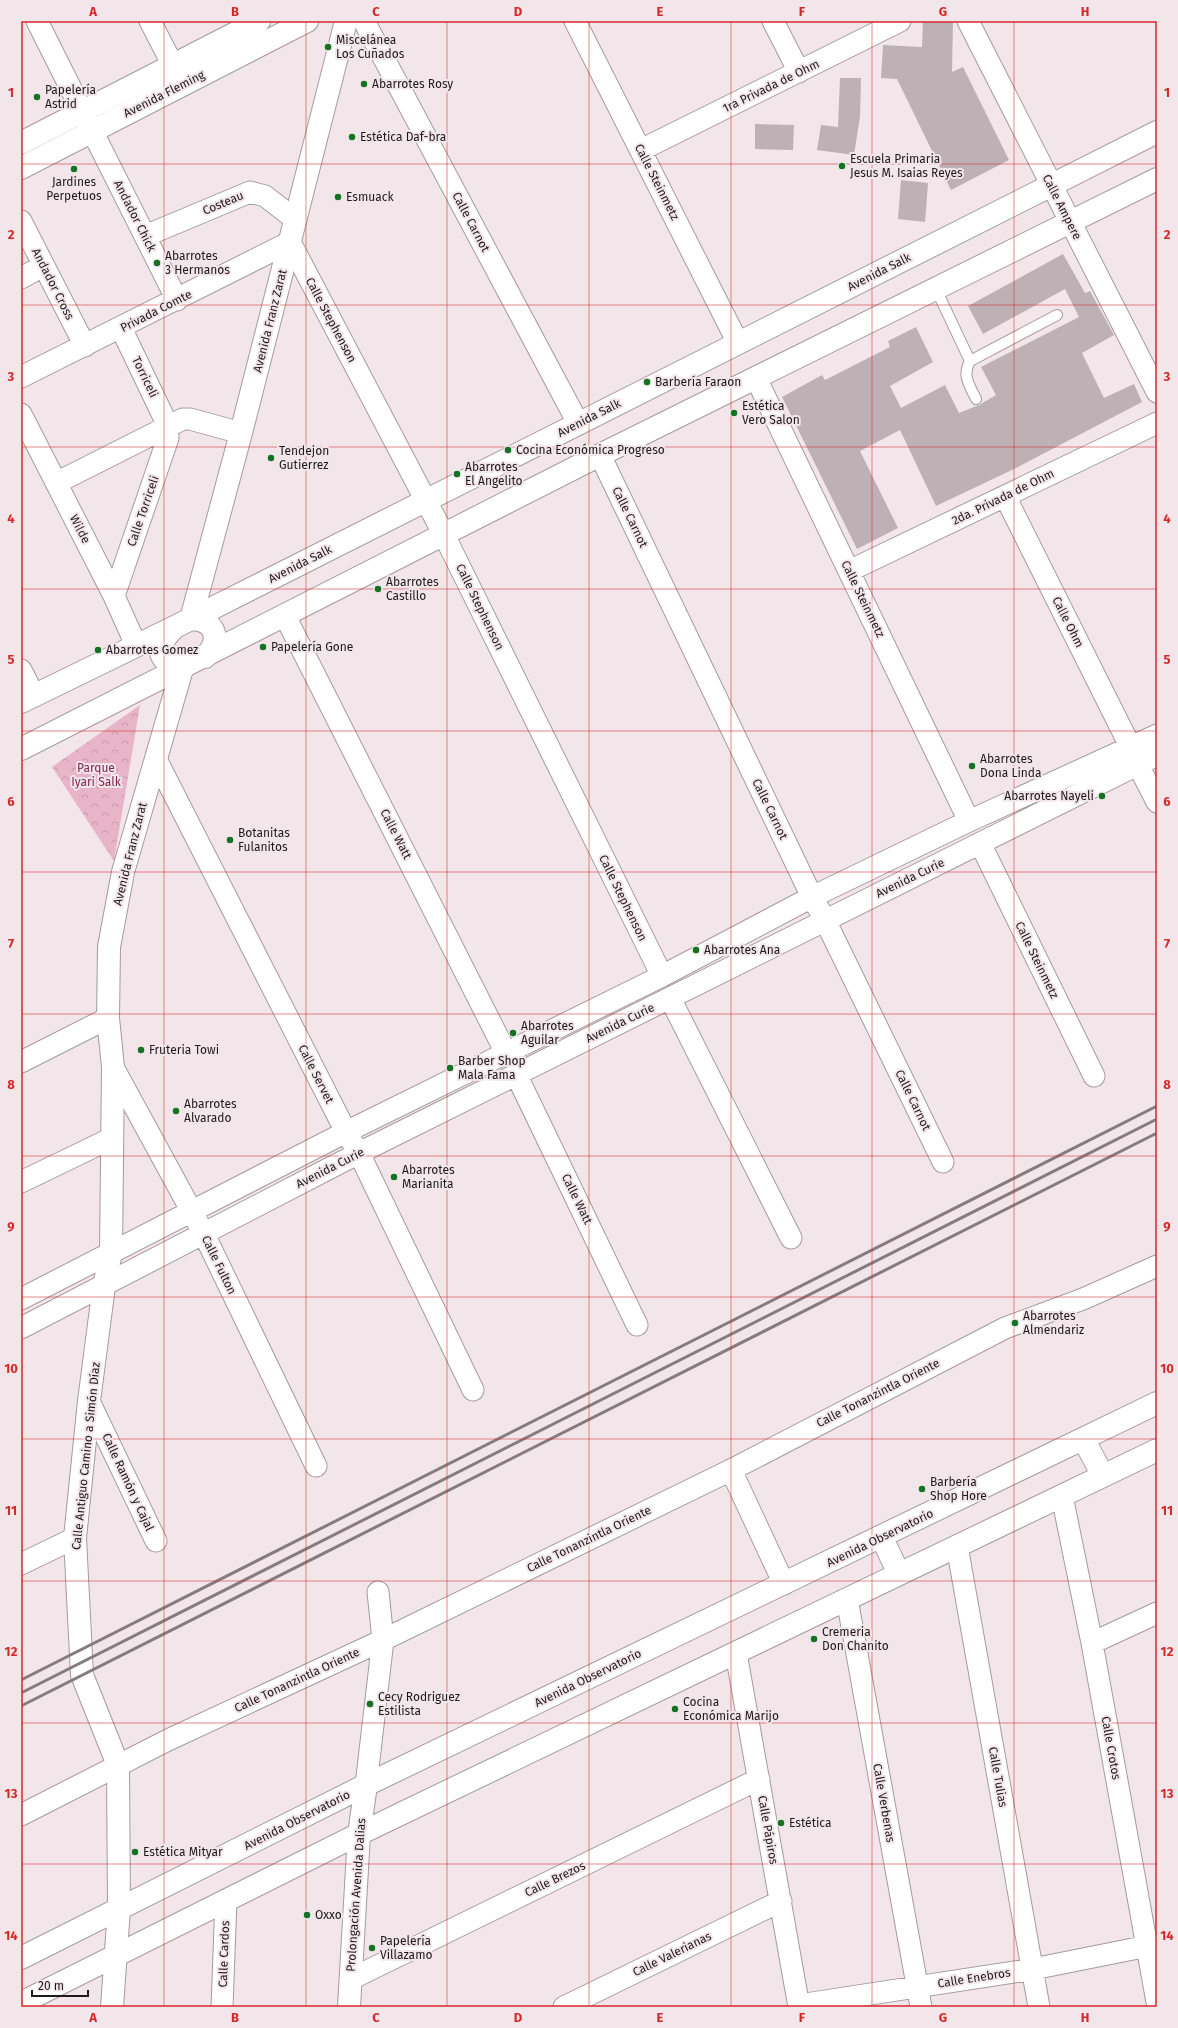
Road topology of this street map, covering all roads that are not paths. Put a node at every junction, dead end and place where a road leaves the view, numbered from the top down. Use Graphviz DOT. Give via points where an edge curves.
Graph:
graph roads {
  1 [pos="36,21"];
  2 [pos="150,21"];
  3 [pos="259,21"];
  4 [pos="308,21"];
  5 [pos="346,21"];
  6 [pos="364,21"];
  7 [pos="575,21"];
  8 [pos="773,21"];
  9 [pos="900,21"];
  10 [pos="968,21"];
  11 [pos="173,65"];
  12 [pos="799,72"];
  13 [pos="183,85"];
  14 [pos="82,112"];
  15 [pos="93,131"];
  16 [pos="1157,132"];
  17 [pos="21,143"];
  18 [pos="641,150"];
  19 [pos="21,168"];
  20 [pos="1157,179"];
  21 [pos="1051,185"];
  22 [pos="296,220"];
  23 [pos="21,221"];
  24 [pos="1070,223"];
  25 [pos="145,236"];
  26 [pos="290,242"];
  27 [pos="43,266"];
  28 [pos="21,278"];
  29 [pos="936,289"];
  30 [pos="177,300"];
  31 [pos="1056,315"];
  32 [pos="121,328"];
  33 [pos="738,343"];
  34 [pos="85,346"];
  35 [pos="970,361"];
  36 [pos="21,377"];
  37 [pos="756,378"];
  38 [pos="1157,392"];
  39 [pos="976,398"];
  40 [pos="21,414"];
  41 [pos="578,423"];
  42 [pos="1157,423"];
  43 [pos="168,426"];
  44 [pos="241,433"];
  45 [pos="600,455"];
  46 [pos="56,483"];
  47 [pos="1005,496"];
  48 [pos="425,500"];
  49 [pos="444,535"];
  50 [pos="849,571"];
  51 [pos="114,596"];
  52 [pos="285,616"];
  53 [pos="183,623"];
  54 [pos="136,645"];
  55 [pos="205,657"];
  56 [pos="182,669"];
  57 [pos="21,670"];
  58 [pos="28,699"];
  59 [pos="1157,735"];
  60 [pos="21,749"];
  61 [pos="1157,755"];
  62 [pos="1134,756"];
  63 [pos="156,759"];
  64 [pos="1157,802"];
  65 [pos="968,821"];
  66 [pos="980,843"];
  67 [pos="812,897"];
  68 [pos="825,920"];
  69 [pos="662,976"];
  70 [pos="670,998"];
  71 [pos="108,1018"];
  72 [pos="506,1053"];
  73 [pos="21,1062"];
  74 [pos="113,1067"];
  75 [pos="516,1074"];
  76 [pos="1094,1076"];
  77 [pos="346,1132"];
  78 [pos="112,1138"];
  79 [pos="359,1153"];
  80 [pos="943,1162"];
  81 [pos="21,1182"];
  82 [pos="192,1212"];
  83 [pos="204,1234"];
  84 [pos="792,1238"];
  85 [pos="111,1253"];
  86 [pos="1157,1266"];
  87 [pos="104,1286"];
  88 [pos="21,1299"];
  89 [pos="637,1325"];
  90 [pos="21,1328"];
  91 [pos="472,1390"];
  92 [pos="89,1401"];
  93 [pos="1157,1403"];
  94 [pos="1084,1440"];
  95 [pos="1157,1450"];
  96 [pos="316,1466"];
  97 [pos="731,1470"];
  98 [pos="1103,1476"];
  99 [pos="1062,1496"];
  100 [pos="75,1538"];
  101 [pos="882,1538"];
  102 [pos="156,1541"];
  103 [pos="957,1546"];
  104 [pos="21,1564"];
  105 [pos="900,1574"];
  106 [pos="784,1584"];
  107 [pos="378,1592"];
  108 [pos="847,1599"];
  109 [pos="1157,1613"];
  110 [pos="383,1640"];
  111 [pos="1092,1643"];
  112 [pos="736,1653"];
  113 [pos="118,1764"];
  114 [pos="759,1779"];
  115 [pos="366,1785"];
  116 [pos="21,1815"];
  117 [pos="359,1834"];
  118 [pos="226,1900"];
  119 [pos="780,1901"];
  120 [pos="119,1909"];
  121 [pos="1148,1946"];
  122 [pos="114,1956"];
  123 [pos="21,1958"];
  124 [pos="1154,1967"];
  125 [pos="1033,1969"];
  126 [pos="350,1979"];
  127 [pos="917,1987"];
  128 [pos="1157,2002"];
  129 [pos="21,2003"];
  130 [pos="799,2006"];
  131 [pos="112,2007"];
  132 [pos="222,2007"];
  133 [pos="349,2007"];
  134 [pos="564,2007"];
  135 [pos="921,2007"];
  136 [pos="1039,2007"];
  1 -- 14 [label="street, Andador Chick"];
  2 -- 11 [label="street"];
  3 -- 11 [label="main road, Avenida Fleming"];
  4 -- 13 [label="main road, Avenida Fleming"];
  5 -- 22 [label="main road, Avenida Franz Zarat"];
  6 -- 41 [label="street, Calle Carnot"];
  7 -- 18 [label="street, Calle Steinmetz"];
  8 -- 12 [label="street"];
  9 -- 12 [label="street, 1ra Privada de Ohm"];
  10 -- 21 [label="street, Calle Ampere"];
  11 -- 13 [label="street"];
  11 -- 14 [label="main road, Avenida Fleming"];
  12 -- 18 [label="street, 1ra Privada de Ohm"];
  13 -- 15 [label="main road, Avenida Fleming"];
  14 -- 15 [label="street, Andador Chick"];
  14 -- 17 [label="main road, Avenida Fleming"];
  15 -- 19 [label="main road, Avenida Fleming"];
  15 -- 25 [label="street, Andador Chick"];
  16 -- 21 [label="main road, Avenida Salk"];
  18 -- 33 [label="street, Calle Steinmetz"];
  20 -- 24 [label="main road"];
  21 -- 24 [label="street, Calle Ampere"];
  21 -- 33 [label="main road, Avenida Salk"];
  22 -- 25 [label="street, Costeau" via="265,196 250,192"];
  22 -- 26 [label="main road, Avenida Franz Zarat"];
  23 -- 27 [label="street, Andador Cross"];
  24 -- 29 [label="main road"];
  24 -- 38 [label="street, Calle Ampere"];
  25 -- 30 [label="street, Andador Chick"];
  26 -- 30 [label="street, Privada Comte"];
  26 -- 44 [label="main road, Avenida Franz Zarat"];
  26 -- 48 [label="street, Calle Stephenson"];
  27 -- 28 [label="street"];
  27 -- 34 [label="street, Andador Cross"];
  29 -- 35 [label="lane"];
  29 -- 37 [label="main road"];
  30 -- 32 [label="street, Privada Comte"];
  31 -- 35 [label="lane"];
  32 -- 34 [label="street, Privada Comte"];
  32 -- 43 [label="street, Torriceli"];
  33 -- 41 [label="main road, Avenida Salk"];
  34 -- 36 [label="street, Privada Comte"];
  35 -- 39 [label="lane" via="965,369 965,376"];
  37 -- 45 [label="main road"];
  37 -- 50 [label="street, Calle Steinmetz"];
  40 -- 46 [label="street, Wilde"];
  41 -- 48 [label="main road, Avenida Salk"];
  42 -- 47 [label="street, 2da. Privada de Ohm"];
  43 -- 44 [label="street" via="183,419 190,419"];
  43 -- 46 [label="street"];
  43 -- 51 [label="street, Calle Torriceli" via="168,438"];
  44 -- 53 [label="main road, Avenida Franz Zarat"];
  45 -- 49 [label="main road"];
  45 -- 67 [label="street, Calle Carnot"];
  46 -- 51 [label="street, Wilde"];
  47 -- 50 [label="street, 2da. Privada de Ohm"];
  47 -- 62 [label="street, Calle Ohm"];
  48 -- 49 [label="street, Calle Stephenson"];
  48 -- 53 [label="main road, Avenida Salk"];
  49 -- 52 [label="main road"];
  49 -- 69 [label="street, Calle Stephenson"];
  50 -- 65 [label="street, Calle Steinmetz"];
  51 -- 54 [label="street, Wilde"];
  52 -- 55 [label="main road"];
  52 -- 72 [label="street, Calle Watt"];
  53 -- 54 [label="main road, Avenida Salk"];
  53 -- 55 [label="main road" via="203,621 212,628 215,641"];
  53 -- 56 [label="main road" via="165,636 162,642 162,654 169,664"];
  54 -- 58 [label="main road, Avenida Salk"];
  55 -- 56 [label="main road"];
  56 -- 60 [label="main road"];
  56 -- 63 [label="main road, Avenida Franz Zarat"];
  57 -- 58 [label="street"];
  59 -- 62 [label="street, Avenida Curie"];
  61 -- 62 [label="street, Avenida Curie"];
  62 -- 64 [label="street, Calle Ohm"];
  62 -- 65 [label="street, Avenida Curie"];
  62 -- 66 [label="street, Avenida Curie"];
  63 -- 71 [label="main road, Avenida Franz Zarat" via="123,872 109,947"];
  63 -- 77 [label="street, Calle Servet"];
  65 -- 67 [label="street, Avenida Curie"];
  66 -- 68 [label="street, Avenida Curie"];
  66 -- 76 [label="street, Calle Steinmetz"];
  67 -- 68 [label="street, Calle Carnot"];
  67 -- 69 [label="street, Avenida Curie"];
  68 -- 70 [label="street, Avenida Curie"];
  68 -- 80 [label="street, Calle Carnot"];
  69 -- 72 [label="street, Avenida Curie"];
  70 -- 75 [label="street, Avenida Curie"];
  70 -- 84 [label="street"];
  71 -- 73 [label="street"];
  71 -- 74 [label="main road, Avenida Franz Zarat"];
  72 -- 77 [label="street, Avenida Curie"];
  74 -- 78 [label="main road, Calle Antiguo Camino a Simón Díaz"];
  74 -- 82 [label="street, Calle Fulton"];
  75 -- 79 [label="street, Avenida Curie"];
  75 -- 89 [label="street, Calle Watt"];
  77 -- 79 [label="street, Calle Servet"];
  77 -- 82 [label="street, Avenida Curie"];
  78 -- 81 [label="street"];
  78 -- 85 [label="main road, Calle Antiguo Camino a Simón Díaz"];
  79 -- 83 [label="street, Avenida Curie"];
  79 -- 91 [label="street, Calle Servet"];
  82 -- 83 [label="street, Calle Fulton"];
  82 -- 85 [label="street, Avenida Curie"];
  83 -- 87 [label="street, Avenida Curie"];
  83 -- 96 [label="street, Calle Fulton"];
  85 -- 87 [label="main road, Calle Antiguo Camino a Simón Díaz"];
  85 -- 88 [label="street, Avenida Curie"];
  86 -- 97 [label="street, Calle Tonanzintla Oriente" via="1083,1299 1005,1328"];
  87 -- 90 [label="street, Avenida Curie"];
  87 -- 92 [label="main road, Calle Antiguo Camino a Simón Díaz"];
  92 -- 100 [label="main road, Calle Antiguo Camino a Simón Díaz"];
  92 -- 102 [label="street, Calle Ramón y Cajal"];
  93 -- 94 [label="main road, Avenida Observatorio"];
  94 -- 98 [label="main road"];
  94 -- 101 [label="main road, Avenida Observatorio"];
  95 -- 98 [label="main road"];
  97 -- 106 [label="street"];
  97 -- 110 [label="street, Calle Tonanzintla Oriente"];
  98 -- 99 [label="main road"];
  99 -- 103 [label="main road"];
  99 -- 111 [label="street, Calle Crotos"];
  100 -- 104 [label="street"];
  100 -- 113 [label="main road, Calle Antiguo Camino a Simón Díaz" via="82,1675"];
  101 -- 105 [label="main road"];
  101 -- 106 [label="main road, Avenida Observatorio"];
  103 -- 105 [label="main road"];
  103 -- 125 [label="street, Calle Tulias"];
  105 -- 108 [label="main road"];
  106 -- 115 [label="main road, Avenida Observatorio"];
  107 -- 110 [label="street, Prolongación Avenida Dalias"];
  108 -- 112 [label="main road"];
  108 -- 127 [label="street, Calle Verbenas"];
  109 -- 111 [label="street"];
  110 -- 113 [label="street, Calle Tonanzintla Oriente"];
  110 -- 115 [label="street, Prolongación Avenida Dalias"];
  111 -- 121 [label="street, Calle Crotos"];
  112 -- 114 [label="street, Calle Pápiros"];
  112 -- 117 [label="main road"];
  113 -- 116 [label="street, Calle Tonanzintla Oriente"];
  113 -- 120 [label="main road, Calle Antiguo Camino a Simón Díaz"];
  114 -- 119 [label="street, Calle Pápiros"];
  114 -- 126 [label="street, Calle Brezos"];
  115 -- 117 [label="main road, Prolongación Avenida Dalias"];
  115 -- 120 [label="main road, Avenida Observatorio"];
  117 -- 118 [label="main road"];
  117 -- 126 [label="main road, Prolongación Avenida Dalias"];
  118 -- 122 [label="main road"];
  118 -- 132 [label="street, Calle Cardos"];
  119 -- 130 [label="street, Calle Pápiros"];
  119 -- 134 [label="street, Calle Valerianas"];
  120 -- 122 [label="main road, Calle Antiguo Camino a Simón Díaz"];
  120 -- 123 [label="main road, Avenida Observatorio"];
  121 -- 124 [label="street, Calle Crotos"];
  121 -- 125 [label="street, Calle Enebros"];
  122 -- 129 [label="main road"];
  122 -- 131 [label="main road, Calle Antiguo Camino a Simón Díaz"];
  124 -- 128 [label="street, Calle Crotos"];
  125 -- 127 [label="street, Calle Enebros"];
  125 -- 136 [label="street, Calle Tulias"];
  126 -- 133 [label="main road, Prolongación Avenida Dalias"];
  127 -- 130 [label="street, Calle Enebros"];
  127 -- 135 [label="street, Calle Verbenas"];
}
